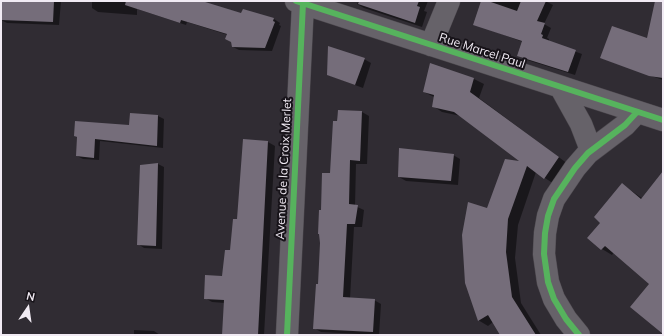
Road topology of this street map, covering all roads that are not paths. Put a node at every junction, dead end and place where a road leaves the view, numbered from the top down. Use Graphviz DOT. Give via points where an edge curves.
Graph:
graph roads {
  1 [pos="449,1"];
  2 [pos="299,2"];
  3 [pos="431,45"];
  4 [pos="561,88"];
  5 [pos="637,112"];
  6 [pos="663,120"];
  7 [pos="591,150"];
  8 [pos="287,335"];
  9 [pos="579,335"];
  1 -- 3 [label="street"];
  2 -- 3 [label="street, Rue Marcel Paul"];
  2 -- 8 [label="street, Avenue de la Croix Merlet"];
  3 -- 4 [label="street, Rue Marcel Paul"];
  4 -- 5 [label="street, Rue Marcel Paul"];
  4 -- 7 [label="street" via="581,124"];
  5 -- 6 [label="street, Rue Marcel Paul"];
  5 -- 7 [label="street" via="625,125"];
  7 -- 9 [label="street" via="571,173 554,199 545,233 544,254 548,282 554,299"];
}
